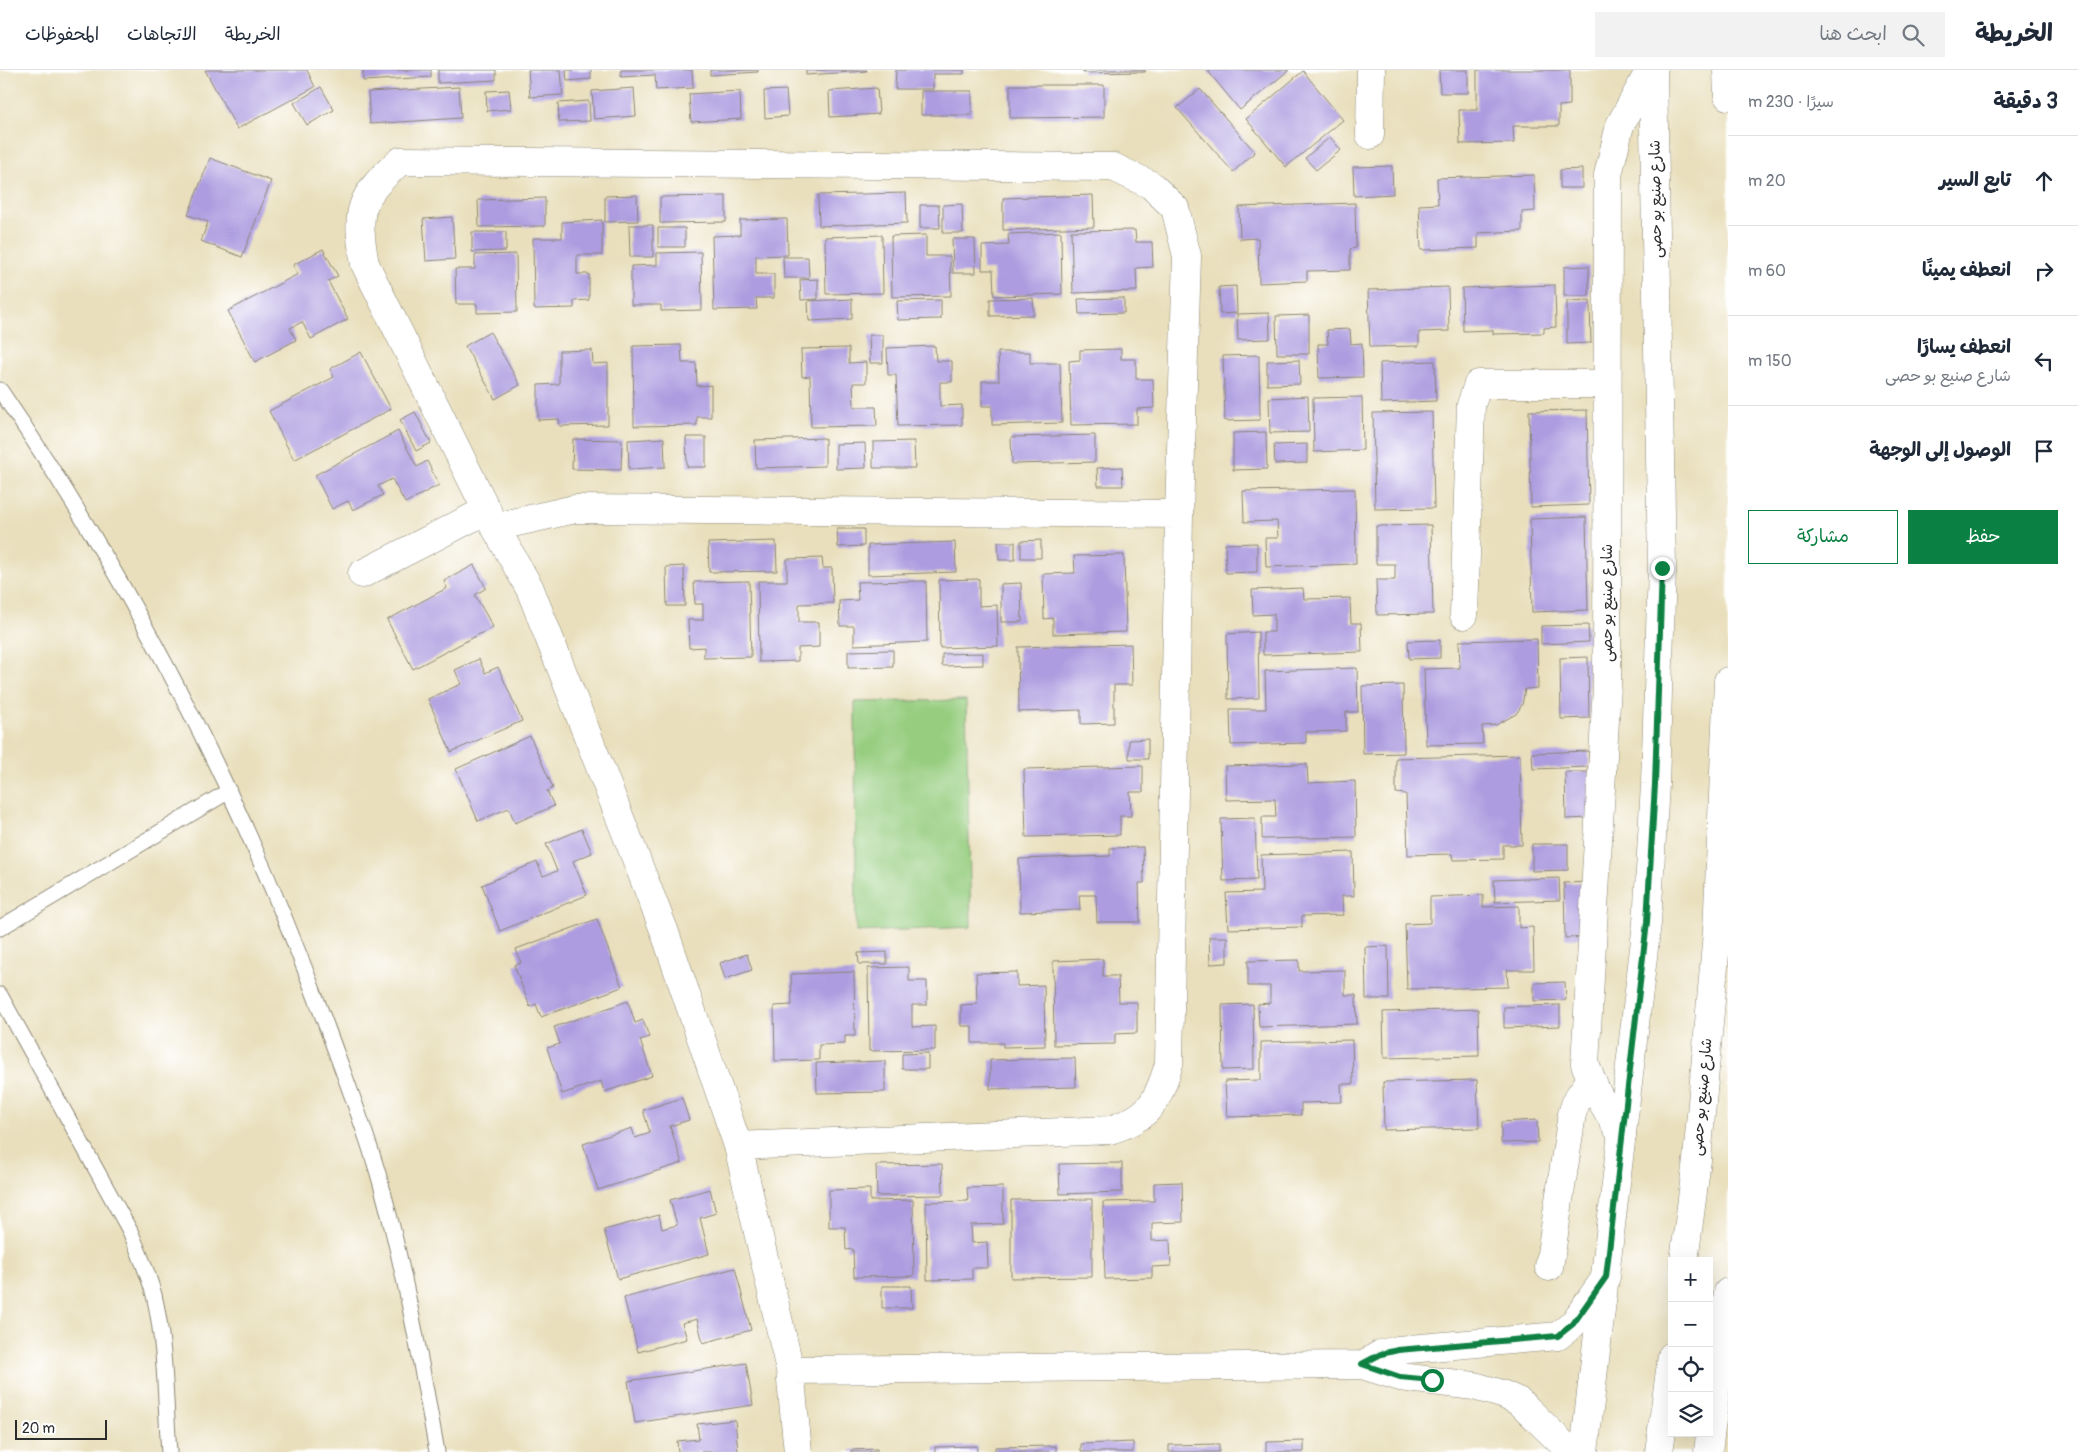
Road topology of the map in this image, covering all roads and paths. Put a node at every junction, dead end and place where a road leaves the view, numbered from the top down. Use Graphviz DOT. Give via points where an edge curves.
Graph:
graph roads {
  1 [pos="1371,70"];
  2 [pos="1652,70"];
  3 [pos="1727,70"];
  4 [pos="1728,96"];
  5 [pos="1370,135"];
  6 [pos="1607,384"];
  7 [pos="0,390"];
  8 [pos="1179,514"];
  9 [pos="491,519"];
  10 [pos="362,574"];
  11 [pos="1464,615"];
  12 [pos="1728,681"];
  13 [pos="228,791"];
  14 [pos="1728,904"];
  15 [pos="0,928"];
  16 [pos="1717,932"];
  17 [pos="0,995"];
  18 [pos="1591,1079"];
  19 [pos="1622,1136"];
  20 [pos="738,1146"];
  21 [pos="1685,1257"];
  22 [pos="1549,1268"];
  23 [pos="1606,1277"];
  24 [pos="1728,1292"];
  25 [pos="1362,1364"];
  26 [pos="790,1370"];
  27 [pos="1668,1388"];
  28 [pos="168,1452"];
  29 [pos="436,1452"];
  30 [pos="798,1452"];
  31 [pos="1572,1452"];
  32 [pos="1584,1452"];
  33 [pos="1660,1452"];
  34 [pos="1708,1452"];
  1 -- 5 [label="street"];
  2 -- 6 [label="street, شارع صنيع بو حصى" via="1620,125 1610,160"];
  2 -- 19 [label="street, شارع صنيع بو حصى" via="1662,568 1647,922"];
  3 -- 4 [label="street"];
  6 -- 11 [label="street" via="1478,384 1470,405"];
  6 -- 18 [label="street, شارع صنيع بو حصى" via="1607,686 1585,1064"];
  7 -- 13 [label="lane" via="82,518 137,612"];
  8 -- 9 [label="street" via="575,510"];
  8 -- 9 [label="street" via="1187,256 1175,208 1151,185 1113,167 400,161 379,180 363,202 360,234 365,264"];
  8 -- 20 [label="street" via="1169,1064 1160,1092 1148,1112 1130,1124 1110,1130"];
  9 -- 10 [label="street"];
  9 -- 20 [label="street" via="530,589 664,930"];
  12 -- 16 [label="street, شارع صنيع بو حصى"];
  13 -- 15 [label="lane"];
  13 -- 29 [label="lane" via="270,882 310,981 380,1183 405,1284"];
  14 -- 16 [label="street, شارع صنيع بو حصى"];
  16 -- 21 [label="street, شارع صنيع بو حصى" via="1697,1160"];
  17 -- 28 [label="lane" via="130,1231 143,1261 154,1296 160,1332"];
  18 -- 19 [label="street, شارع صنيع بو حصى"];
  18 -- 22 [label="street" via="1577,1099 1572,1114"];
  19 -- 23 [label="street, شارع صنيع بو حصى"];
  20 -- 26 [label="street"];
  23 -- 25 [label="street" via="1573,1324 1558,1336 1398,1350"];
  23 -- 32 [label="street, شارع صنيع بو حصى"];
  24 -- 34 [label="street"];
  25 -- 26 [label="street"];
  25 -- 31 [label="street" via="1400,1377 1474,1386 1502,1394 1520,1402"];
  26 -- 30 [label="street"];
  27 -- 33 [label="street"];
}
